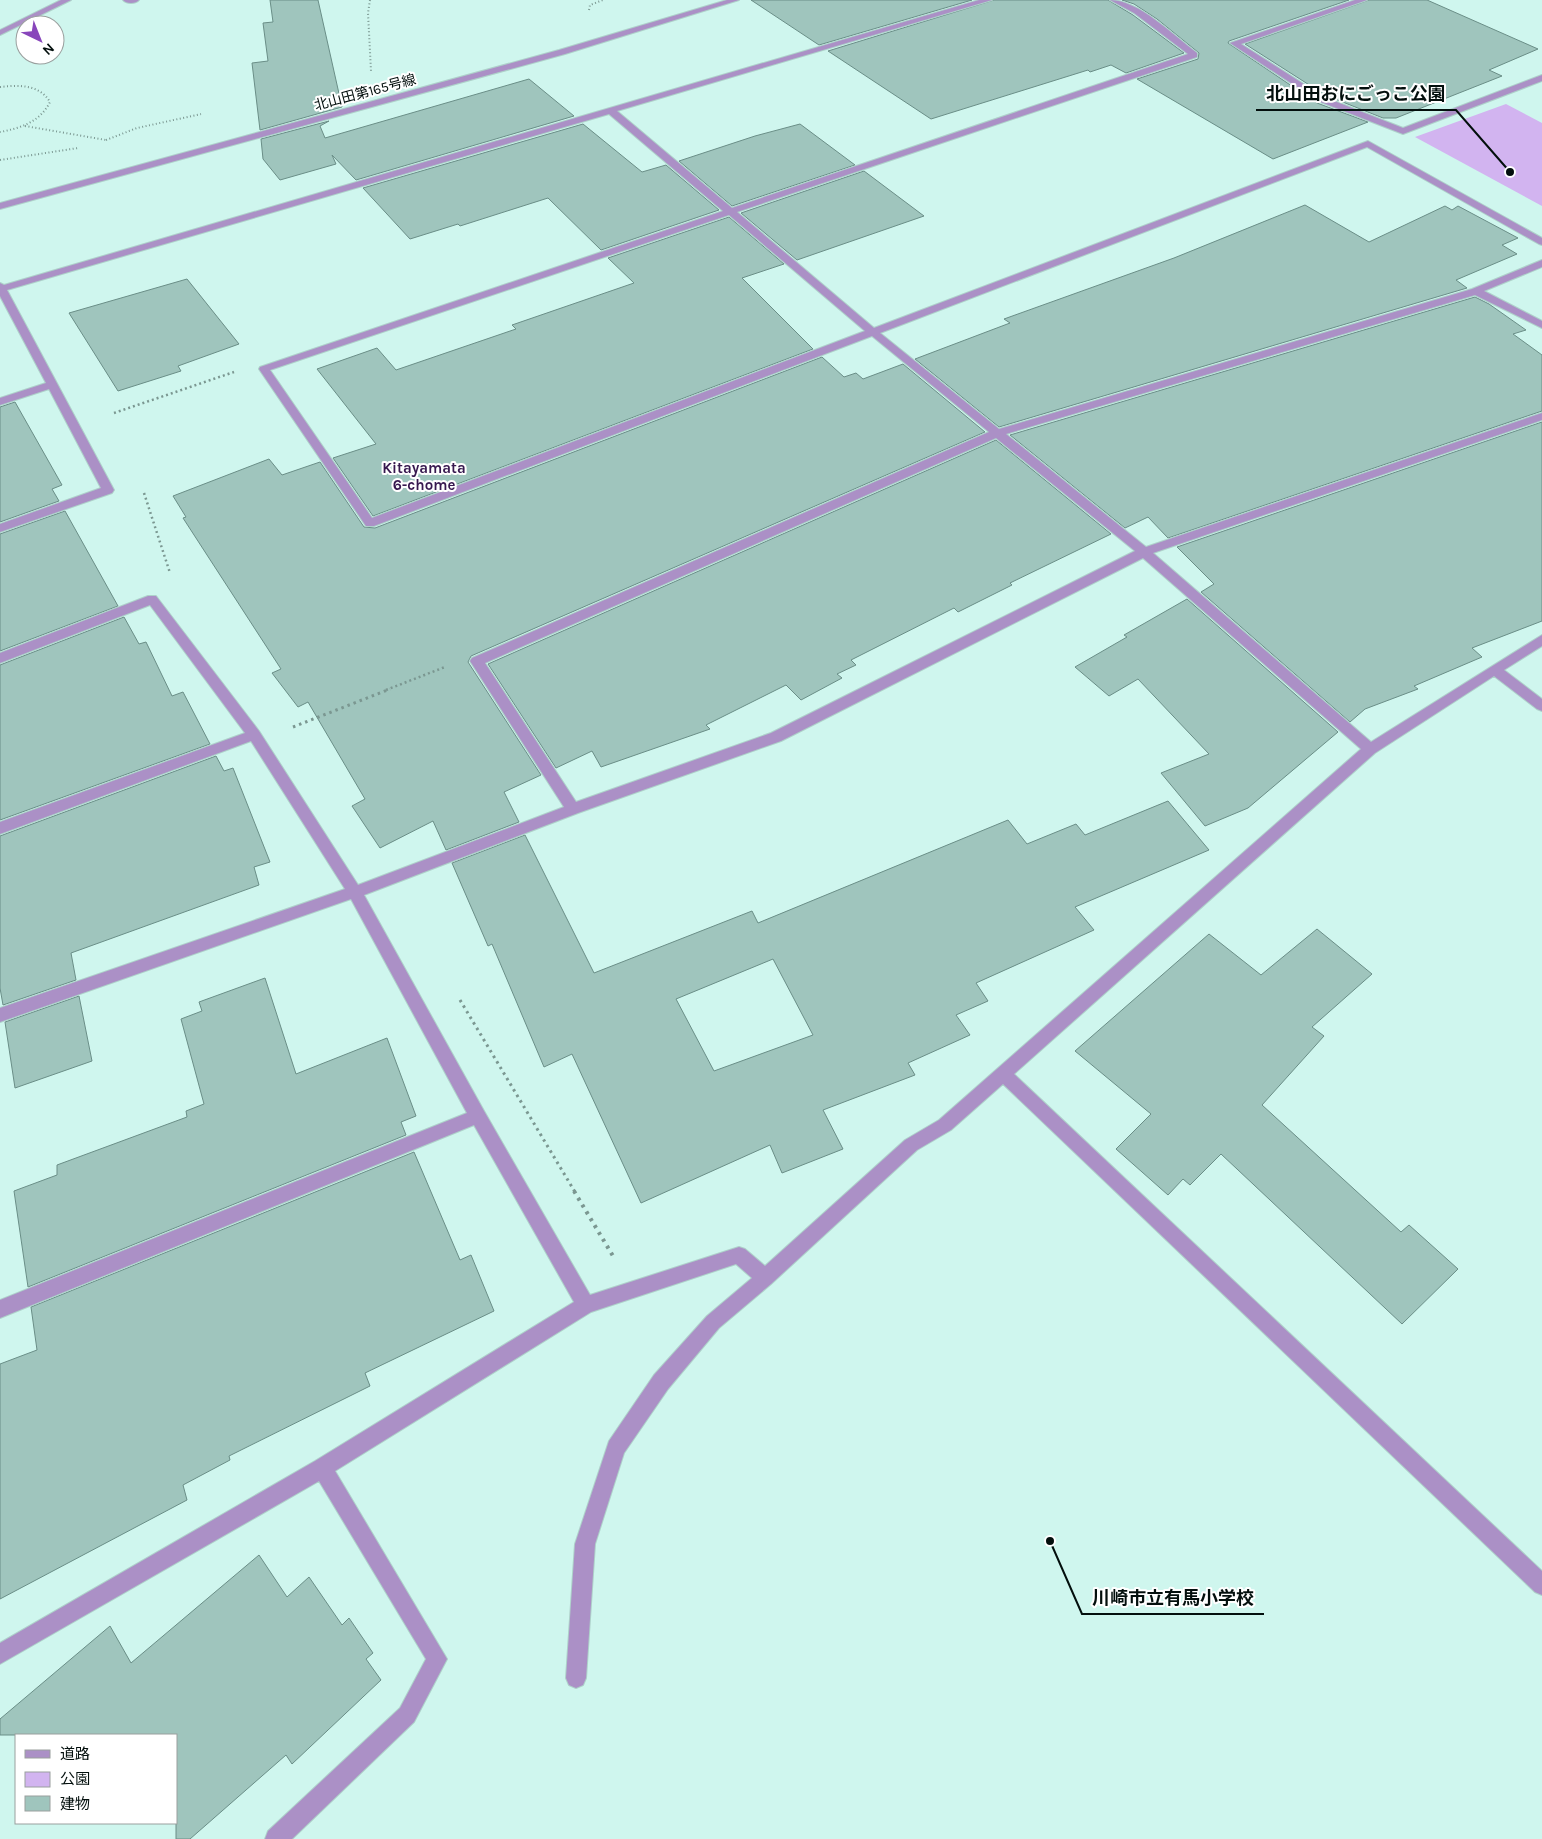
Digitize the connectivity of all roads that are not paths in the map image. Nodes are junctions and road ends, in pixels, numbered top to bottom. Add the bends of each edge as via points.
1 (67, 0) edge
2 (127, 0) edge
3 (135, 0) edge
4 (735, 0) edge
5 (988, 0) edge
6 (1114, 0) edge
7 (1363, 0) edge
8 (0, 33) edge
9 (1542, 78) edge
10 (611, 111) junction
11 (0, 206) edge
12 (728, 211) junction
13 (1542, 242) edge
14 (1542, 263) edge
15 (1, 288) edge
16 (1476, 291) junction
17 (1542, 325) edge
18 (874, 333) junction
19 (52, 385) junction
20 (0, 402) edge
21 (1542, 416) edge
22 (997, 433) junction
23 (0, 528) edge
24 (1144, 552) junction
25 (1542, 640) edge
26 (0, 658) edge
27 (1495, 670) junction
28 (1542, 706) edge
29 (254, 734) junction
30 (1370, 749) junction
31 (573, 809) junction
32 (0, 828) edge
33 (355, 892) junction
34 (0, 1015) edge
35 (1002, 1073) junction
36 (478, 1116) junction
37 (764, 1278) junction
38 (586, 1305) junction
39 (0, 1309) edge
40 (322, 1468) junction
41 (1542, 1585) edge
42 (0, 1654) edge
43 (576, 1678) dead end
44 (276, 1839) edge

1 - 8 street
2 - 3 street
4 - 11 street, 北山田第165号線 via 562,52
5 - 10 street
6 - 12 street via 1137,11 1194,55
7 - 9 street via 1234,43 1321,99 1402,132
10 - 12 street
10 - 15 street
12 - 18 street
12 - 18 street via 264,369 370,524
13 - 18 street via 1368,144
14 - 16 street
15 - 19 street
16 - 17 street
16 - 22 street
18 - 22 street
19 - 20 street
19 - 23 street via 108,490
21 - 24 street
22 - 24 street
22 - 31 street via 477,661
24 - 30 street
24 - 31 street via 776,737
25 - 27 street
26 - 29 street via 152,599
27 - 28 street
27 - 30 street
29 - 32 street
29 - 33 street
30 - 35 street
31 - 33 street
33 - 34 street
33 - 36 street
35 - 37 street via 945,1125 911,1145
35 - 41 street
36 - 38 street
36 - 39 street
37 - 38 street via 738,1255
37 - 43 street via 714,1322 662,1382 616,1448 585,1544
38 - 40 street
40 - 42 street
40 - 44 street via 437,1658 407,1715

